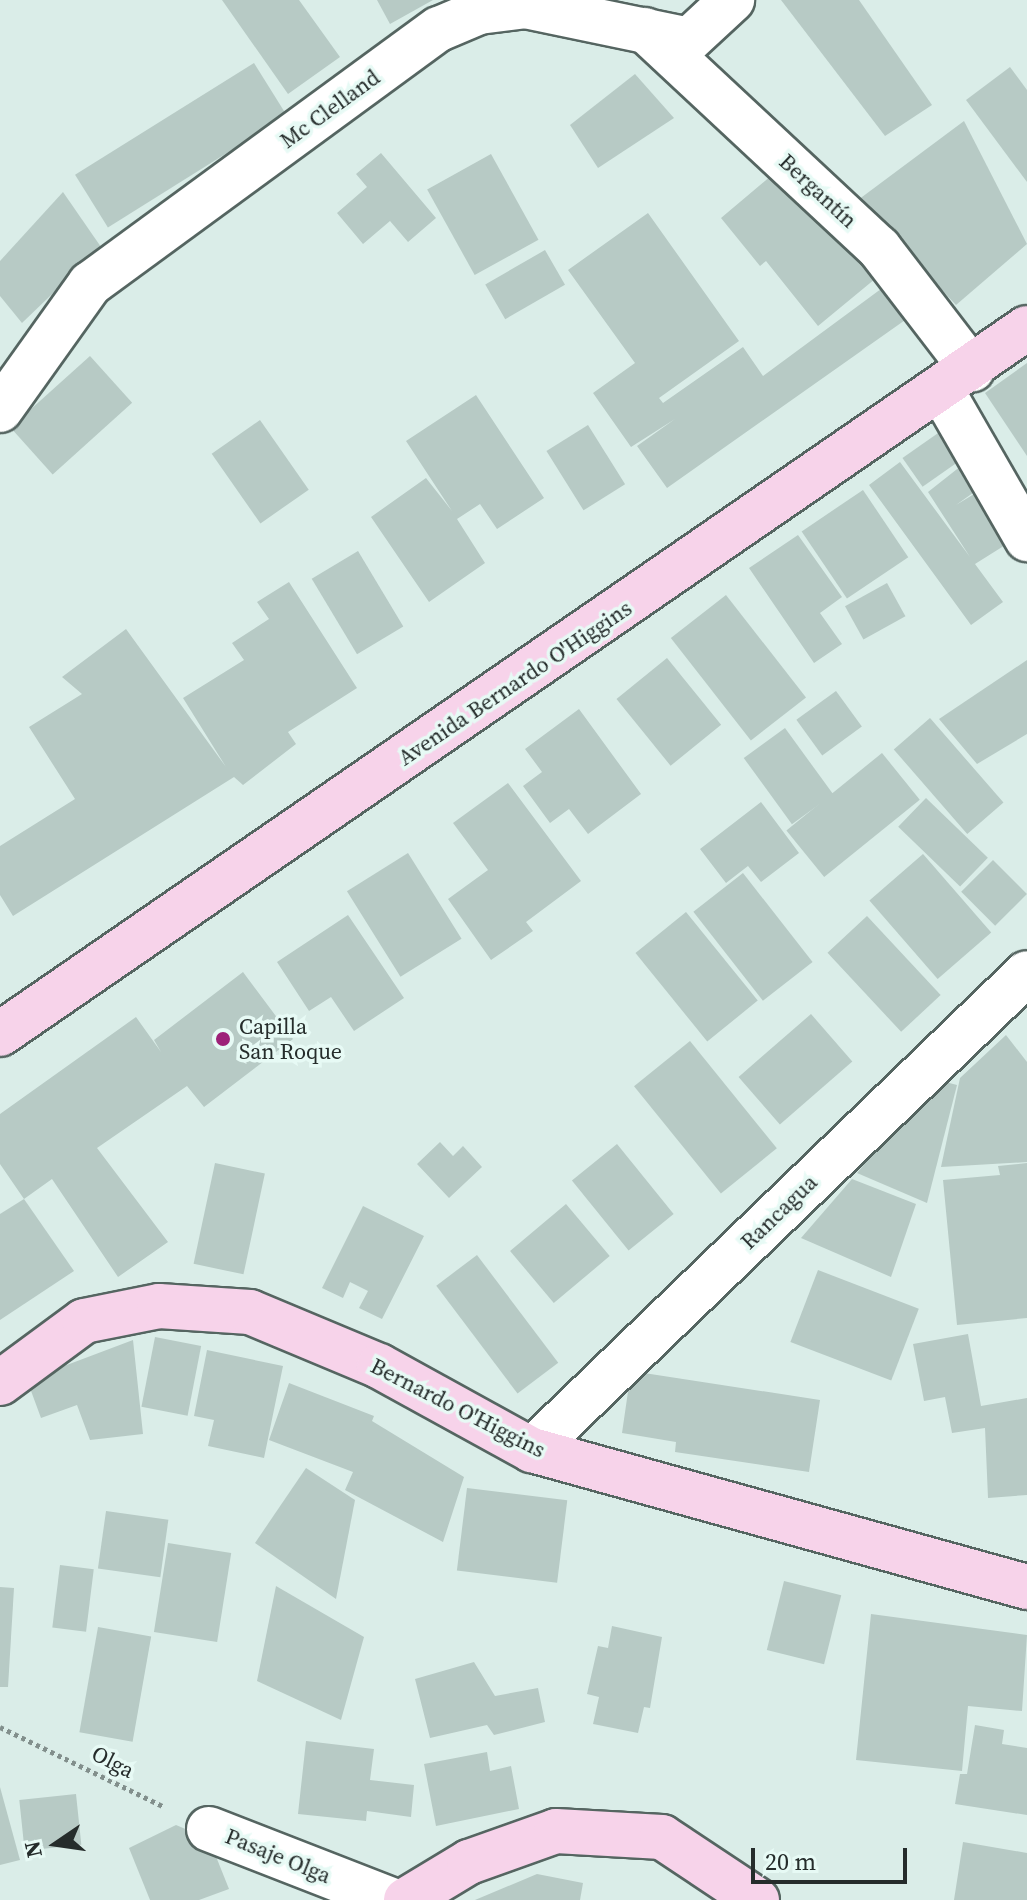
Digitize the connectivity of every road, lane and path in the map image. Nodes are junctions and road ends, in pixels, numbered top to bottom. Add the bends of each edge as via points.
1 (732, 0) edge
2 (645, 30) junction
3 (1027, 328) edge
4 (957, 380) junction
5 (0, 410) edge
6 (1027, 539) edge
7 (1027, 973) edge
8 (0, 1034) edge
9 (0, 1383) edge
10 (532, 1450) junction
11 (1027, 1587) edge
12 (0, 1727) edge
13 (209, 1829) joint
14 (391, 1900) edge
15 (406, 1900) edge
16 (757, 1900) edge

1 - 2 street, Mc Clelland via 689,40
2 - 4 street, Bergantín via 879,248
2 - 5 street, Mc Clelland via 525,6 479,12 439,29 90,284
3 - 4 main road, Avenida Bernardo O'Higgins
4 - 6 street, Bergantín
4 - 8 main road, Avenida Bernardo O'Higgins
7 - 10 street, Rancagua
9 - 10 main road, Bernardo O'Higgins via 84,1321 159,1306 250,1312 379,1366
10 - 11 main road, Bernardo O'Higgins
12 - 13 path, Olga
13 - 14 street, Pasaje Olga
15 - 16 main road via 469,1862 556,1831 662,1837

